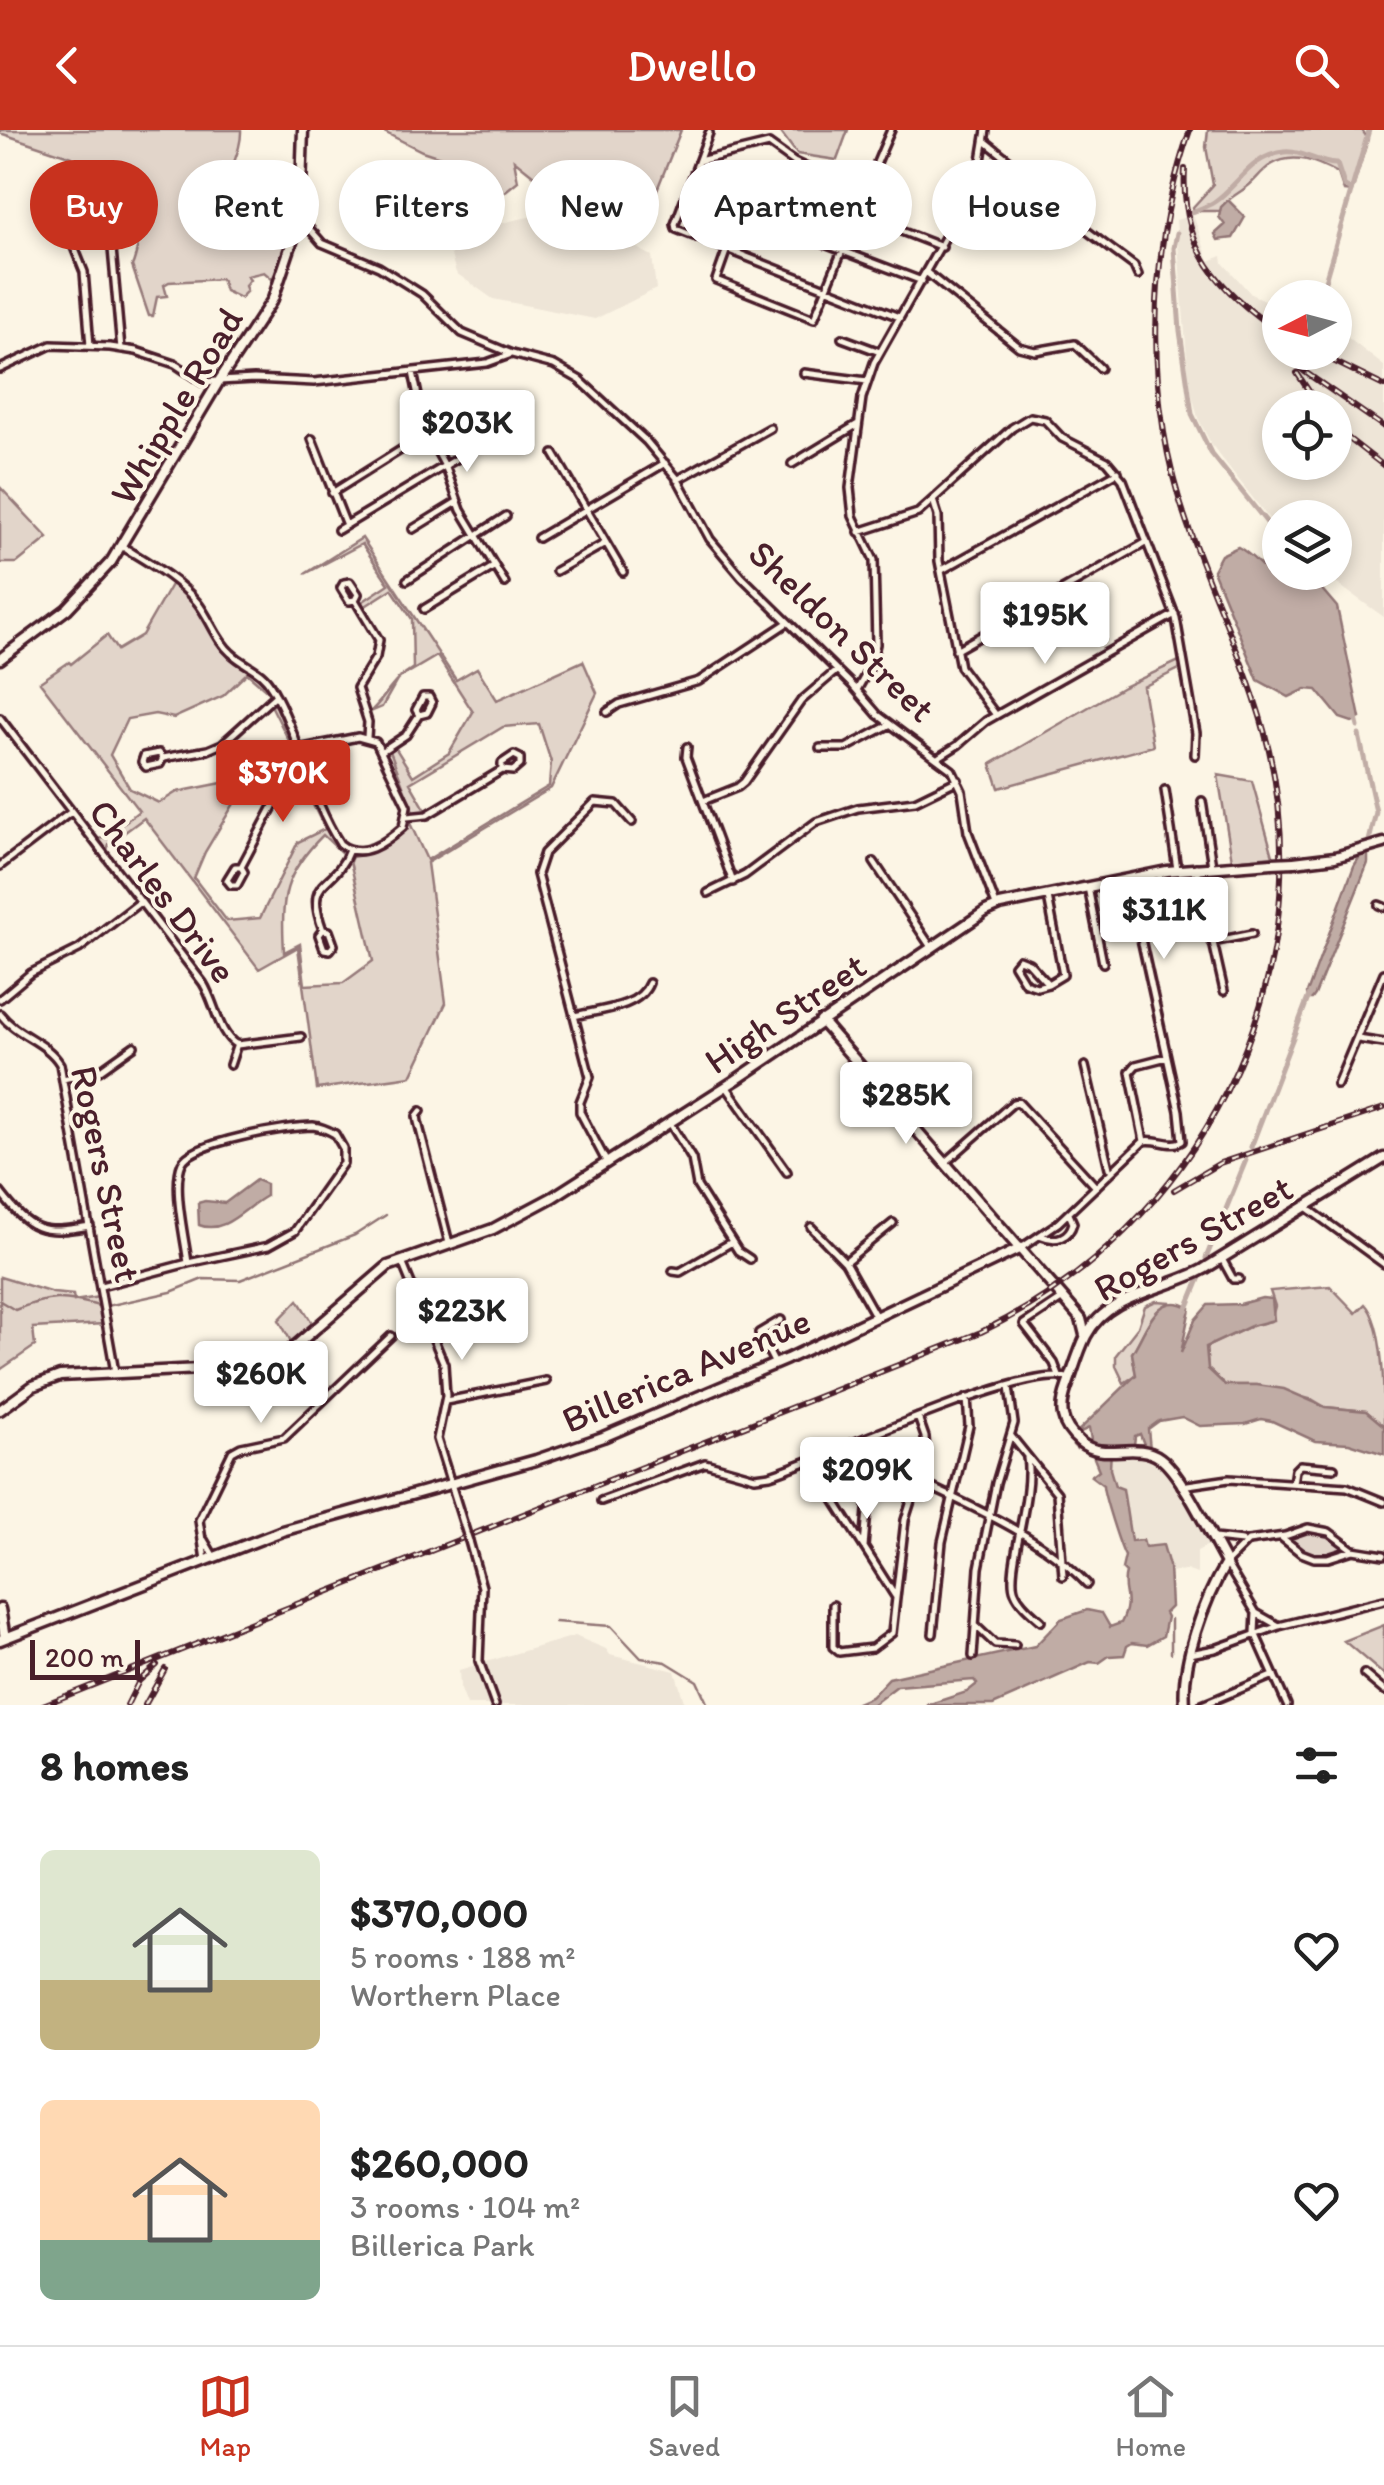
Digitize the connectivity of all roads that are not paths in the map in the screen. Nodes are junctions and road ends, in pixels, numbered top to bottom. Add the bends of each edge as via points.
1 (302, 130) edge
2 (890, 130) edge
3 (986, 130) edge
4 (709, 133) dead end
5 (985, 141) junction
6 (301, 160) edge
7 (698, 160) edge
8 (702, 160) edge
9 (791, 160) edge
10 (878, 160) edge
11 (981, 160) edge
12 (319, 240) edge
13 (75, 250) edge
14 (112, 250) edge
15 (289, 250) edge
16 (726, 250) edge
17 (729, 250) edge
18 (842, 250) joint
19 (941, 250) edge
20 (927, 273) junction
21 (1138, 275) dead end
22 (922, 281) junction
23 (826, 288) junction
24 (900, 318) junction
25 (842, 338) dead end
26 (90, 346) junction
27 (121, 348) junction
28 (880, 352) junction
29 (512, 354) junction
30 (1100, 368) dead end
31 (0, 369) edge
32 (413, 372) junction
33 (804, 373) dead end
34 (219, 381) junction
35 (867, 381) junction
36 (523, 419) dead end
37 (858, 424) junction
38 (770, 428) dead end
39 (427, 433) junction
40 (312, 439) dead end
41 (554, 454) dead end
42 (665, 463) junction
43 (792, 464) dead end
44 (445, 466) junction
45 (1118, 472) junction
46 (678, 480) junction
47 (332, 493) junction
48 (934, 500) junction
49 (457, 502) junction
50 (586, 510) junction
51 (506, 516) dead end
52 (346, 525) junction
53 (338, 530) dead end
54 (413, 530) dead end
55 (860, 532) junction
56 (476, 534) junction
57 (538, 538) dead end
58 (1147, 542) junction
59 (606, 544) junction
60 (122, 547) junction
61 (495, 566) junction
62 (556, 571) dead end
63 (941, 571) junction
64 (623, 572) dead end
65 (407, 580) dead end
66 (505, 584) dead end
67 (355, 600) dead end
68 (424, 610) dead end
69 (1175, 614) junction
70 (787, 623) junction
71 (956, 650) junction
72 (2, 654) edge
73 (836, 671) junction
74 (857, 690) junction
75 (276, 695) junction
76 (607, 712) dead end
77 (419, 715) dead end
78 (996, 715) junction
79 (0, 718) edge
80 (889, 725) junction
81 (367, 737) junction
82 (687, 747) dead end
83 (820, 748) dead end
84 (298, 749) junction
85 (382, 750) junction
86 (1196, 755) dead end
87 (162, 758) dead end
88 (938, 758) junction
89 (502, 770) dead end
90 (310, 780) junction
91 (958, 780) junction
92 (1165, 790) dead end
93 (703, 801) junction
94 (1202, 801) dead end
95 (71, 812) junction
96 (407, 817) junction
97 (632, 822) dead end
98 (1384, 843) edge
99 (349, 850) junction
100 (874, 862) dead end
101 (0, 866) edge
102 (241, 866) dead end
103 (1212, 866) junction
104 (1196, 867) junction
105 (1177, 869) junction
106 (1158, 872) junction
107 (1128, 878) junction
108 (733, 882) junction
109 (1088, 887) junction
110 (708, 894) dead end
111 (1048, 896) junction
112 (140, 902) junction
113 (996, 906) junction
114 (1173, 928) dead end
115 (323, 930) dead end
116 (1252, 934) dead end
117 (1212, 942) junction
118 (931, 947) junction
119 (1103, 962) dead end
120 (1384, 973) edge
121 (649, 983) dead end
122 (1048, 984) junction
123 (1224, 990) dead end
124 (0, 999) edge
125 (0, 1014) edge
126 (574, 1016) junction
127 (821, 1021) junction
128 (302, 1037) dead end
129 (1357, 1038) junction
130 (1384, 1043) edge
131 (237, 1044) junction
132 (134, 1046) dead end
133 (1167, 1057) junction
134 (230, 1065) dead end
135 (1085, 1066) dead end
136 (63, 1079) junction
137 (1337, 1085) dead end
138 (726, 1086) junction
139 (421, 1111) dead end
140 (670, 1123) junction
141 (1144, 1141) junction
142 (1384, 1158) edge
143 (945, 1162) junction
144 (607, 1163) junction
145 (787, 1172) dead end
146 (1109, 1172) junction
147 (1096, 1186) junction
148 (0, 1192) edge
149 (1306, 1207) junction
150 (1069, 1214) junction
151 (892, 1223) dead end
152 (90, 1226) junction
153 (811, 1227) dead end
154 (1042, 1236) junction
155 (732, 1242) junction
156 (449, 1243) junction
157 (1020, 1248) junction
158 (750, 1259) dead end
159 (1222, 1259) junction
160 (401, 1260) junction
161 (845, 1262) junction
162 (188, 1263) junction
163 (1384, 1264) edge
164 (673, 1271) dead end
165 (1239, 1279) dead end
166 (101, 1286) junction
167 (1063, 1298) junction
168 (876, 1317) junction
169 (1102, 1317) junction
170 (1080, 1319) junction
171 (782, 1320) dead end
172 (391, 1336) dead end
173 (1084, 1340) junction
174 (775, 1364) junction
175 (115, 1372) junction
176 (1059, 1376) junction
177 (1070, 1380) junction
178 (546, 1381) dead end
179 (1009, 1387) junction
180 (967, 1398) junction
181 (444, 1401) junction
182 (0, 1410) edge
183 (918, 1418) junction
184 (1011, 1436) junction
185 (866, 1438) junction
186 (1027, 1458) junction
187 (810, 1462) junction
188 (880, 1462) junction
189 (1334, 1468) dead end
190 (917, 1480) junction
191 (450, 1484) junction
192 (1294, 1484) junction
193 (1181, 1486) junction
194 (952, 1498) junction
195 (601, 1501) dead end
196 (1384, 1502) edge
197 (990, 1517) junction
198 (1021, 1535) junction
199 (1281, 1537) junction
200 (1212, 1538) junction
201 (1246, 1542) junction
202 (864, 1550) junction
203 (1353, 1550) junction
204 (1384, 1555) edge
205 (210, 1559) junction
206 (1062, 1560) junction
207 (1226, 1562) junction
208 (1063, 1576) dead end
209 (1087, 1584) dead end
210 (897, 1598) junction
211 (1384, 1600) edge
212 (832, 1605) dead end
213 (0, 1609) edge
214 (1256, 1613) junction
215 (1042, 1622) dead end
216 (976, 1625) junction
217 (1280, 1626) junction
218 (933, 1634) dead end
219 (1255, 1634) junction
220 (2, 1639) edge
221 (1016, 1645) dead end
222 (1190, 1654) junction
223 (973, 1656) dead end
224 (1274, 1674) junction
225 (1364, 1674) dead end
226 (1384, 1691) edge
227 (495, 1705) edge
228 (1186, 1705) edge
229 (1202, 1705) edge
230 (1287, 1705) edge

1 - 6 main road, Whipple Road
2 - 10 street
3 - 5 street
4 - 7 street
5 - 11 street
5 - 21 street
8 - 9 street via 762,144
12 - 29 street, Sheldon Street via 380,267 422,294 462,333
13 - 26 street via 84,272
14 - 27 street
15 - 34 main road, Whipple Road via 273,299
16 - 23 street via 716,280 814,319
17 - 23 street
18 - 22 street
18 - 23 street
19 - 20 street
20 - 22 street
20 - 30 street via 1018,347 1075,344
22 - 24 street
23 - 24 street
24 - 28 street
25 - 28 street
26 - 27 street
26 - 31 street via 51,345
27 - 34 street via 162,358 194,380
28 - 35 street
29 - 32 street
29 - 42 street, Sheldon Street via 580,380
32 - 34 street via 314,382
32 - 39 street
33 - 35 street
34 - 60 main road, Whipple Road
35 - 37 street
36 - 44 street
37 - 43 street
37 - 55 street via 850,488
38 - 46 street
39 - 44 street
39 - 47 street
40 - 47 street
41 - 50 street
42 - 46 street, Sheldon Street
42 - 50 street
44 - 49 street
44 - 52 street
45 - 48 street via 1030,417
45 - 58 street
45 - 63 street
46 - 70 street, Sheldon Street via 718,550
47 - 52 street
48 - 55 street via 910,518
48 - 63 street
49 - 54 street
49 - 56 street
50 - 57 street
50 - 59 street
51 - 56 street
52 - 53 street
55 - 74 street via 874,560 876,644
56 - 61 street
56 - 65 street
58 - 69 street
58 - 71 street
59 - 62 street
59 - 64 street
60 - 72 main road, Whipple Road via 67,609
60 - 75 street via 180,584 227,649 262,673
61 - 66 street
61 - 68 street
63 - 71 street
67 - 81 street via 379,640 357,688
69 - 78 street
69 - 86 street
70 - 73 street, Sheldon Street
70 - 76 street via 699,682
71 - 78 street via 964,676
73 - 74 street, Sheldon Street
73 - 93 street via 801,700 744,782
74 - 80 street, Sheldon Street
75 - 84 street
75 - 87 street via 222,744
77 - 85 street via 406,736
78 - 88 street
79 - 95 street, Charles Drive
80 - 83 street via 846,748
80 - 88 street, Sheldon Street
81 - 84 street
81 - 85 street
82 - 93 street
84 - 90 street
85 - 96 street
88 - 91 street, Sheldon Street
89 - 96 street via 424,817
90 - 99 street via 338,841
90 - 102 street via 278,799
91 - 108 street via 916,801 858,808 816,822
91 - 113 street via 968,832
92 - 105 street
93 - 108 street
94 - 103 street
95 - 101 street
95 - 112 street, Charles Drive
96 - 99 street via 398,832 370,849
97 - 126 street via 616,804 595,802 538,866
98 - 103 main road, High Street, bridge via 1335,857
99 - 115 street via 316,895
100 - 118 street
103 - 104 main road, High Street
104 - 105 main road, High Street
104 - 117 street
105 - 106 main road, High Street
106 - 107 main road, High Street
106 - 114 street
107 - 109 main road, High Street
107 - 133 street
108 - 110 street
109 - 111 main road, High Street
109 - 119 street
111 - 113 main road, High Street
111 - 122 street via 1064,970
112 - 124 street
112 - 131 street, Charles Drive via 203,983 221,1029
113 - 118 main road, High Street
116 - 117 street
117 - 123 street
118 - 127 main road, High Street
120 - 129 street
121 - 126 street via 633,1000
122 - 122 street via 1025,983 1014,963 1026,961
125 - 136 street, Rogers Street via 51,1052
126 - 144 street via 590,1076 580,1112
127 - 138 main road, High Street
127 - 143 main road
128 - 131 street
129 - 130 street
129 - 137 street
131 - 134 street
132 - 136 street via 94,1073
133 - 141 street via 1131,1070
133 - 141 street via 1181,1143
135 - 146 street
136 - 152 street, Rogers Street
138 - 140 main road, High Street
138 - 145 street
139 - 156 street via 418,1122
140 - 144 main road, High Street
140 - 155 street via 692,1159 697,1186
141 - 146 street, Billerica Avenue
142 - 149 main road, Rogers Street
143 - 147 street via 1020,1103
143 - 157 main road
144 - 156 main road, High Street via 511,1221
146 - 147 street, Billerica Avenue
147 - 150 street, Billerica Avenue
148 - 152 street via 36,1228
149 - 159 main road, Rogers Street
149 - 163 street
150 - 154 street, Billerica Avenue
150 - 154 street via 1073,1222 1065,1236
151 - 161 street
152 - 166 street, Rogers Street
153 - 161 street
154 - 157 street, Billerica Avenue
155 - 158 street
155 - 164 street
156 - 160 main road, High Street
157 - 167 main road
157 - 168 main road, Billerica Avenue
159 - 165 street
159 - 169 main road, Rogers Street
160 - 175 main road, High Street via 270,1365
160 - 181 street via 444,1364
161 - 168 street
162 - 162 street via 268,1246 296,1230 343,1163 335,1134 310,1126 262,1133 186,1157 178,1182
162 - 166 street
166 - 175 street, Rogers Street
167 - 170 main road
167 - 176 street via 1024,1324
168 - 174 main road, Billerica Avenue
169 - 170 main road
169 - 173 main road, Rogers Street
170 - 173 main road
171 - 174 street via 758,1333
172 - 205 street via 284,1438 234,1450 201,1516
173 - 177 main road
174 - 191 main road, Billerica Avenue via 566,1451
175 - 182 main road via 49,1378
176 - 177 street
176 - 179 street
177 - 193 main road via 1061,1412 1076,1438 1093,1450 1154,1455
178 - 181 street
179 - 180 street
179 - 184 street
180 - 183 street
180 - 194 street via 969,1426
181 - 191 street via 437,1439
183 - 185 street
183 - 190 street via 926,1445
184 - 186 street
184 - 197 street
185 - 187 street
185 - 188 street
186 - 198 street via 1030,1487
186 - 206 street via 1055,1488
187 - 195 street via 755,1477 705,1462
187 - 202 street
188 - 190 street
188 - 202 street via 868,1498
189 - 192 street via 1300,1465
190 - 194 street
190 - 210 street via 905,1520
191 - 205 main road, Billerica Avenue
191 - 227 street via 482,1587 480,1661
192 - 193 street via 1223,1479
192 - 196 street via 1347,1487
193 - 200 main road
194 - 197 street
194 - 218 street
197 - 198 street
197 - 216 street
198 - 206 street
198 - 215 street via 1013,1588
199 - 201 street
199 - 203 street via 1309,1557
199 - 203 street via 1320,1528
200 - 201 street
200 - 207 main road
201 - 207 street
202 - 210 street
203 - 204 street
205 - 220 main road, Billerica Avenue
206 - 208 street
206 - 209 street
207 - 214 street
207 - 222 main road
210 - 212 street via 888,1639 862,1651 834,1649
211 - 217 street
213 - 220 main road
214 - 217 street
214 - 219 street
216 - 221 street via 995,1644
216 - 223 street
217 - 219 street
219 - 222 street
219 - 224 street
222 - 228 main road
224 - 229 street
224 - 230 street
225 - 226 street

